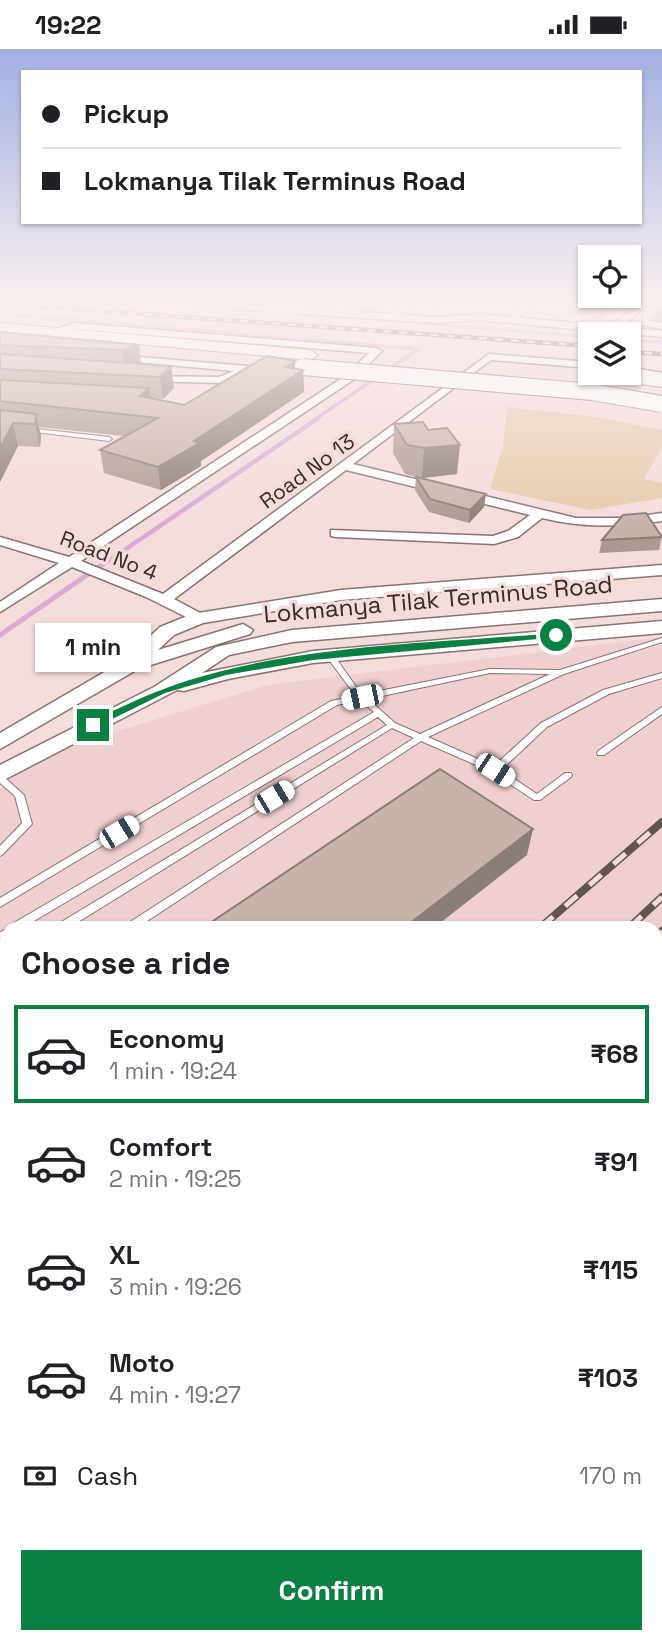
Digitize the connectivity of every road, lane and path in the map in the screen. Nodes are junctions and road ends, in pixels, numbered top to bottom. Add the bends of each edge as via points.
1 (174, 378) edge
2 (224, 378) edge
3 (349, 378) edge
4 (464, 378) edge
5 (478, 378) edge
6 (523, 378) edge
7 (567, 378) edge
8 (641, 379) edge
9 (662, 382) edge
10 (454, 386) junction
11 (662, 390) edge
12 (662, 396) edge
13 (662, 404) edge
14 (662, 410) edge
15 (15, 429) edge
16 (109, 439) dead end
17 (346, 466) junction
18 (539, 514) junction
19 (662, 517) edge
20 (336, 533) dead end
21 (0, 541) edge
22 (75, 561) junction
23 (662, 571) edge
24 (662, 598) edge
25 (165, 599) junction
26 (662, 605) edge
27 (0, 608) edge
28 (199, 618) junction
29 (662, 627) edge
30 (662, 640) edge
31 (330, 656) junction
32 (131, 665) junction
33 (561, 672) junction
34 (662, 675) edge
35 (162, 691) junction
36 (362, 697) junction
37 (662, 710) edge
38 (377, 714) junction
39 (392, 725) junction
40 (421, 737) junction
41 (6, 739) edge
42 (601, 753) dead end
43 (495, 770) junction
44 (568, 775) dead end
45 (0, 776) edge
46 (0, 852) edge
47 (0, 903) edge
48 (26, 921) edge
49 (72, 921) edge
50 (140, 921) edge

1 - 2 street
3 - 22 street
4 - 10 street, Road No 13
5 - 13 highway, bridge
6 - 12 highway, bridge
7 - 11 highway
8 - 9 highway
10 - 14 street
10 - 17 street, Road No 13
15 - 16 lane
17 - 18 street
17 - 25 street, Road No 13
18 - 19 street via 576,522
18 - 20 street via 513,534 494,540
21 - 22 street, Road No 4
22 - 25 street, Road No 4
22 - 27 street
23 - 28 street via 341,595
24 - 32 street, Lokmanya Tilak Terminus Road via 287,622 222,635
25 - 28 street, Road No 4
26 - 35 street, Lokmanya Tilak Terminus Road via 292,636 223,651
28 - 32 street via 167,631
29 - 31 street
30 - 33 lane
31 - 35 street via 225,673
31 - 36 lane
32 - 41 street, Lokmanya Tilak Terminus Road
33 - 36 lane via 490,671
33 - 40 lane
34 - 43 lane via 607,692 544,725
35 - 45 street, Lokmanya Tilak Terminus Road
36 - 38 lane
36 - 47 lane via 334,703
37 - 42 lane
38 - 39 lane
38 - 48 lane
39 - 40 lane
39 - 49 lane
40 - 43 lane
40 - 50 lane
43 - 44 lane via 537,798
45 - 46 lane via 19,795 27,824

